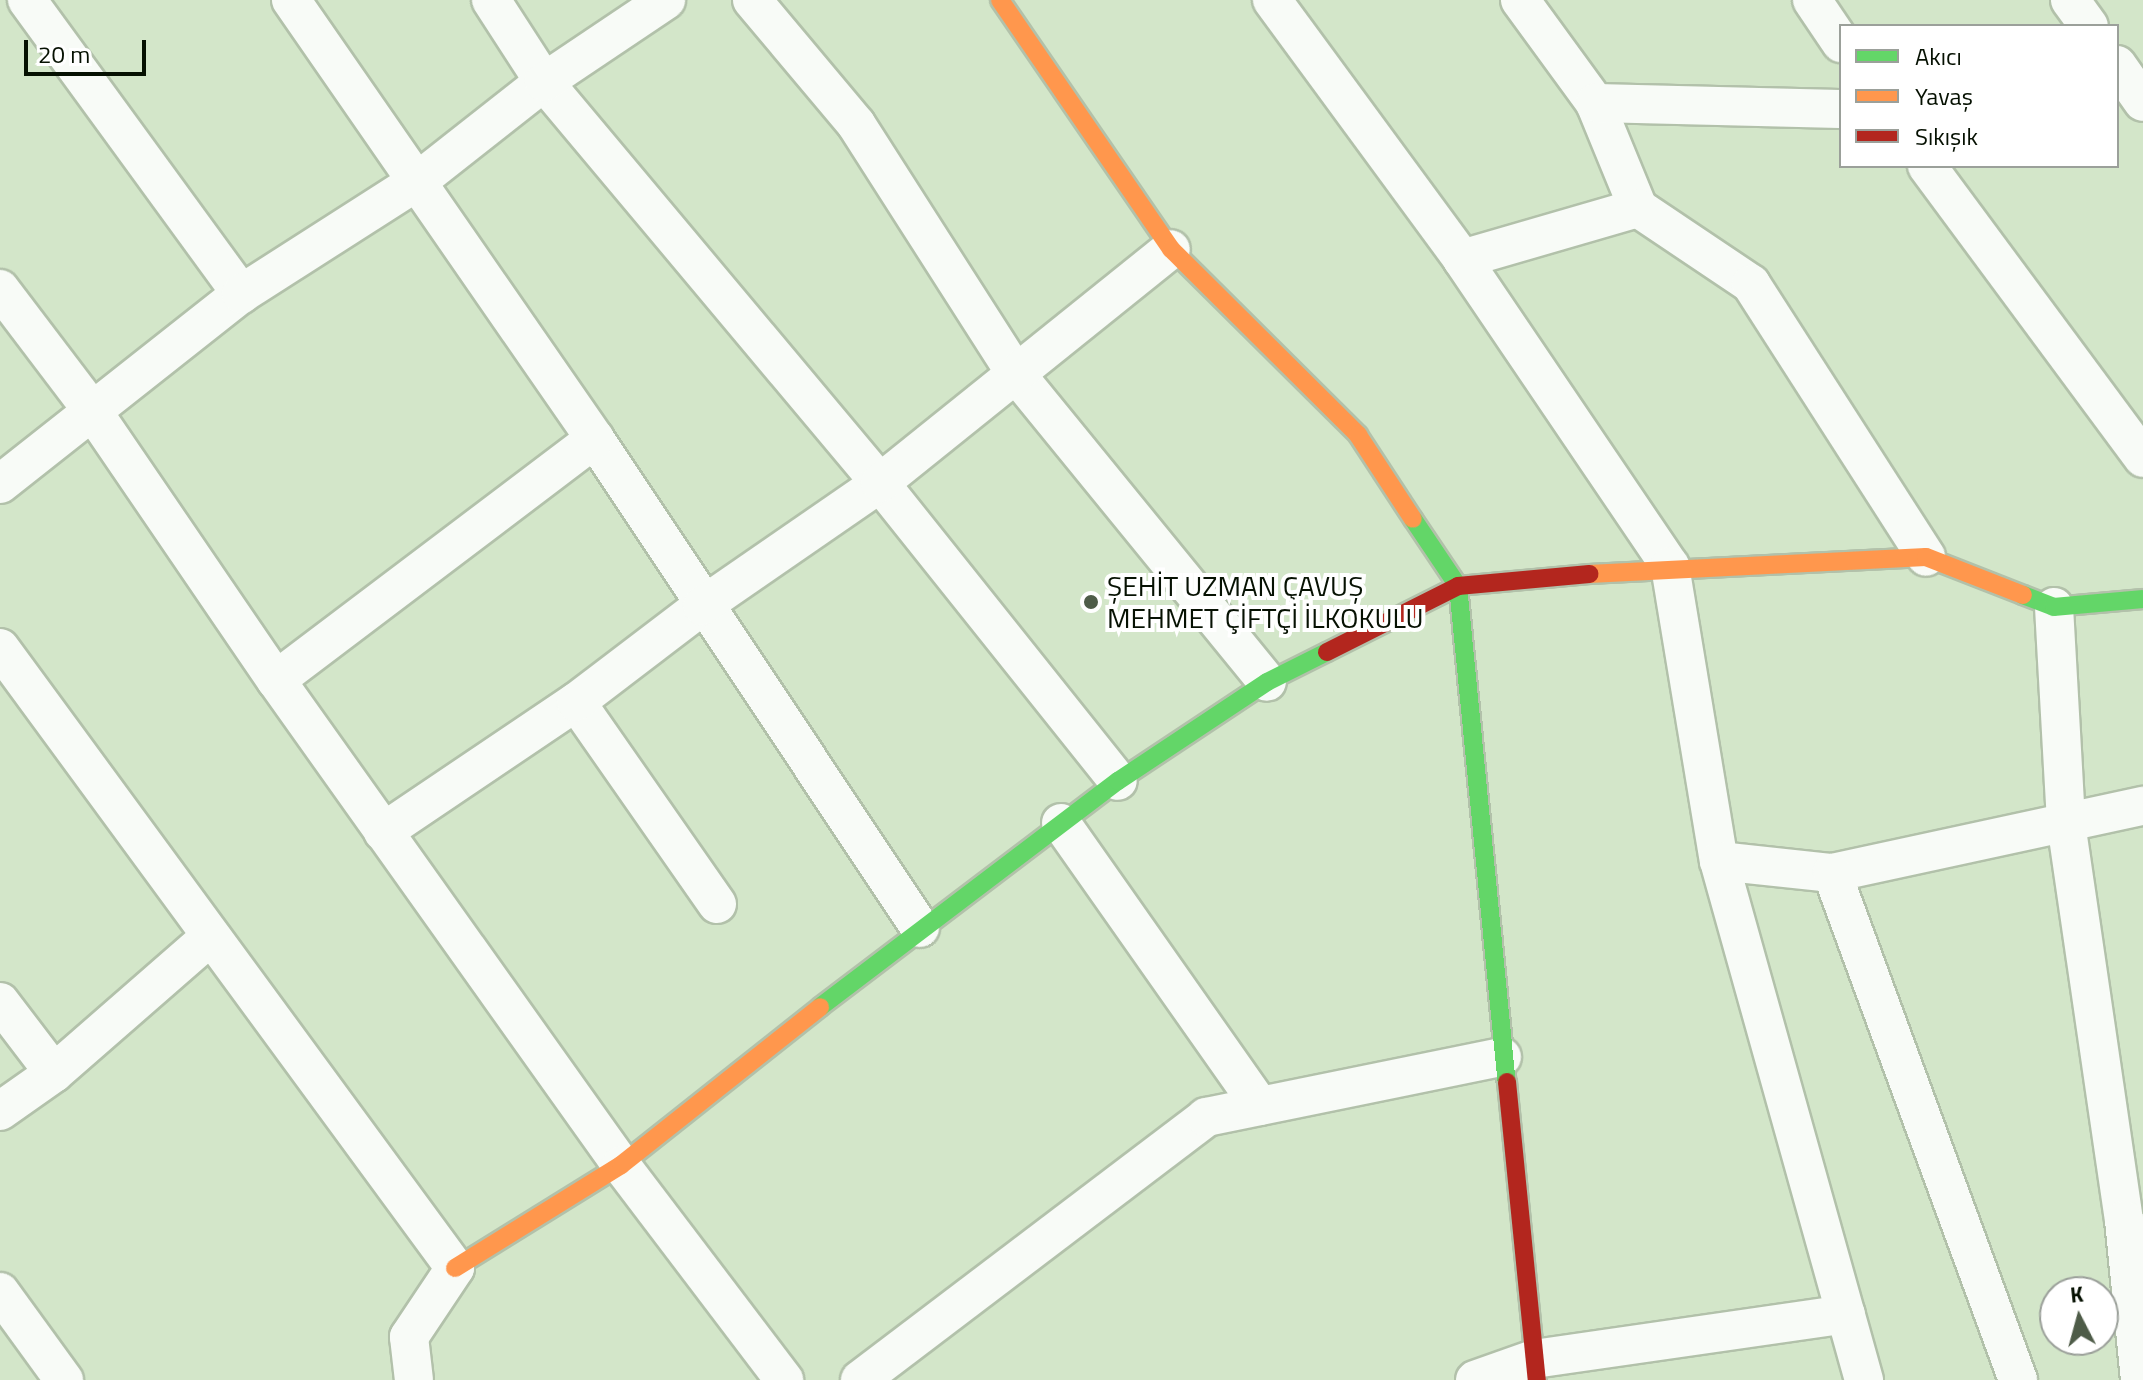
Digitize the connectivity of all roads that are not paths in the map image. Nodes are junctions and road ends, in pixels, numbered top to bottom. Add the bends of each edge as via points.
1 (27, 0) edge
2 (291, 0) edge
3 (491, 0) edge
4 (666, 0) edge
5 (752, 0) edge
6 (1000, 0) edge
7 (1272, 0) edge
8 (1520, 0) edge
9 (1812, 0) edge
10 (2070, 0) edge
11 (2088, 24) edge
12 (1839, 40) edge
13 (2119, 68) edge
14 (544, 82) junction
15 (2143, 102) edge
16 (1595, 103) junction
17 (1839, 109) edge
18 (1928, 168) edge
19 (418, 181) junction
20 (1638, 208) junction
21 (1171, 249) junction
22 (1462, 259) junction
23 (0, 289) edge
24 (241, 294) junction
25 (1016, 374) junction
26 (91, 409) junction
27 (595, 439) junction
28 (2143, 458) edge
29 (880, 483) junction
30 (0, 484) edge
31 (1926, 557) junction
32 (1670, 566) junction
33 (1458, 586) junction
34 (2143, 599) edge
35 (702, 606) junction
36 (2054, 607) junction
37 (0, 648) edge
38 (276, 680) junction
39 (1267, 682) junction
40 (576, 702) junction
41 (1118, 781) junction
42 (2143, 806) edge
43 (1061, 823) junction
44 (2066, 823) junction
45 (383, 832) junction
46 (1719, 861) junction
47 (1832, 873) junction
48 (717, 904) dead end
49 (920, 928) junction
50 (211, 936) junction
51 (0, 1002) edge
52 (1502, 1057) junction
53 (54, 1073) junction
54 (1260, 1106) junction
55 (0, 1111) edge
56 (621, 1165) junction
57 (2134, 1218) edge
58 (455, 1268) junction
59 (0, 1292) edge
60 (1846, 1314) junction
61 (1536, 1370) edge
62 (64, 1380) edge
63 (414, 1380) edge
64 (784, 1380) edge
65 (860, 1380) edge
66 (1475, 1380) edge
67 (1864, 1380) edge
68 (2018, 1380) edge
69 (2140, 1380) edge

1 - 24 street
2 - 19 street
3 - 14 street
4 - 14 street
5 - 25 street via 856,124
6 - 21 street
7 - 22 street
8 - 16 street
9 - 12 street
10 - 11 street
13 - 15 street
14 - 19 street
14 - 29 street
16 - 17 street
16 - 20 street
18 - 28 street
19 - 24 street
19 - 27 street
20 - 22 street
20 - 31 street via 1751,284
21 - 25 street
21 - 33 street via 1358,435
22 - 32 street
23 - 26 street
24 - 26 street
25 - 29 street
25 - 39 street
26 - 30 street
26 - 38 street
27 - 35 street
27 - 38 street
29 - 35 street
29 - 41 street
31 - 32 street
31 - 36 street
32 - 33 street
32 - 46 street
33 - 39 street
33 - 52 street
34 - 36 street
35 - 40 street
35 - 49 street
36 - 44 street
37 - 50 street
38 - 45 street
39 - 41 street
40 - 45 street
40 - 48 street
41 - 43 street
42 - 44 street
43 - 49 street
43 - 54 street
44 - 47 street
44 - 57 street
45 - 56 street
46 - 47 street
46 - 60 street
47 - 68 street
49 - 56 street
50 - 53 street
50 - 58 street
51 - 53 street
52 - 54 street
52 - 61 street
53 - 55 street
54 - 65 street via 1206,1117
56 - 58 street
56 - 64 street
57 - 69 street
58 - 63 street via 409,1337
59 - 62 street
60 - 61 street
60 - 67 street
61 - 66 street

